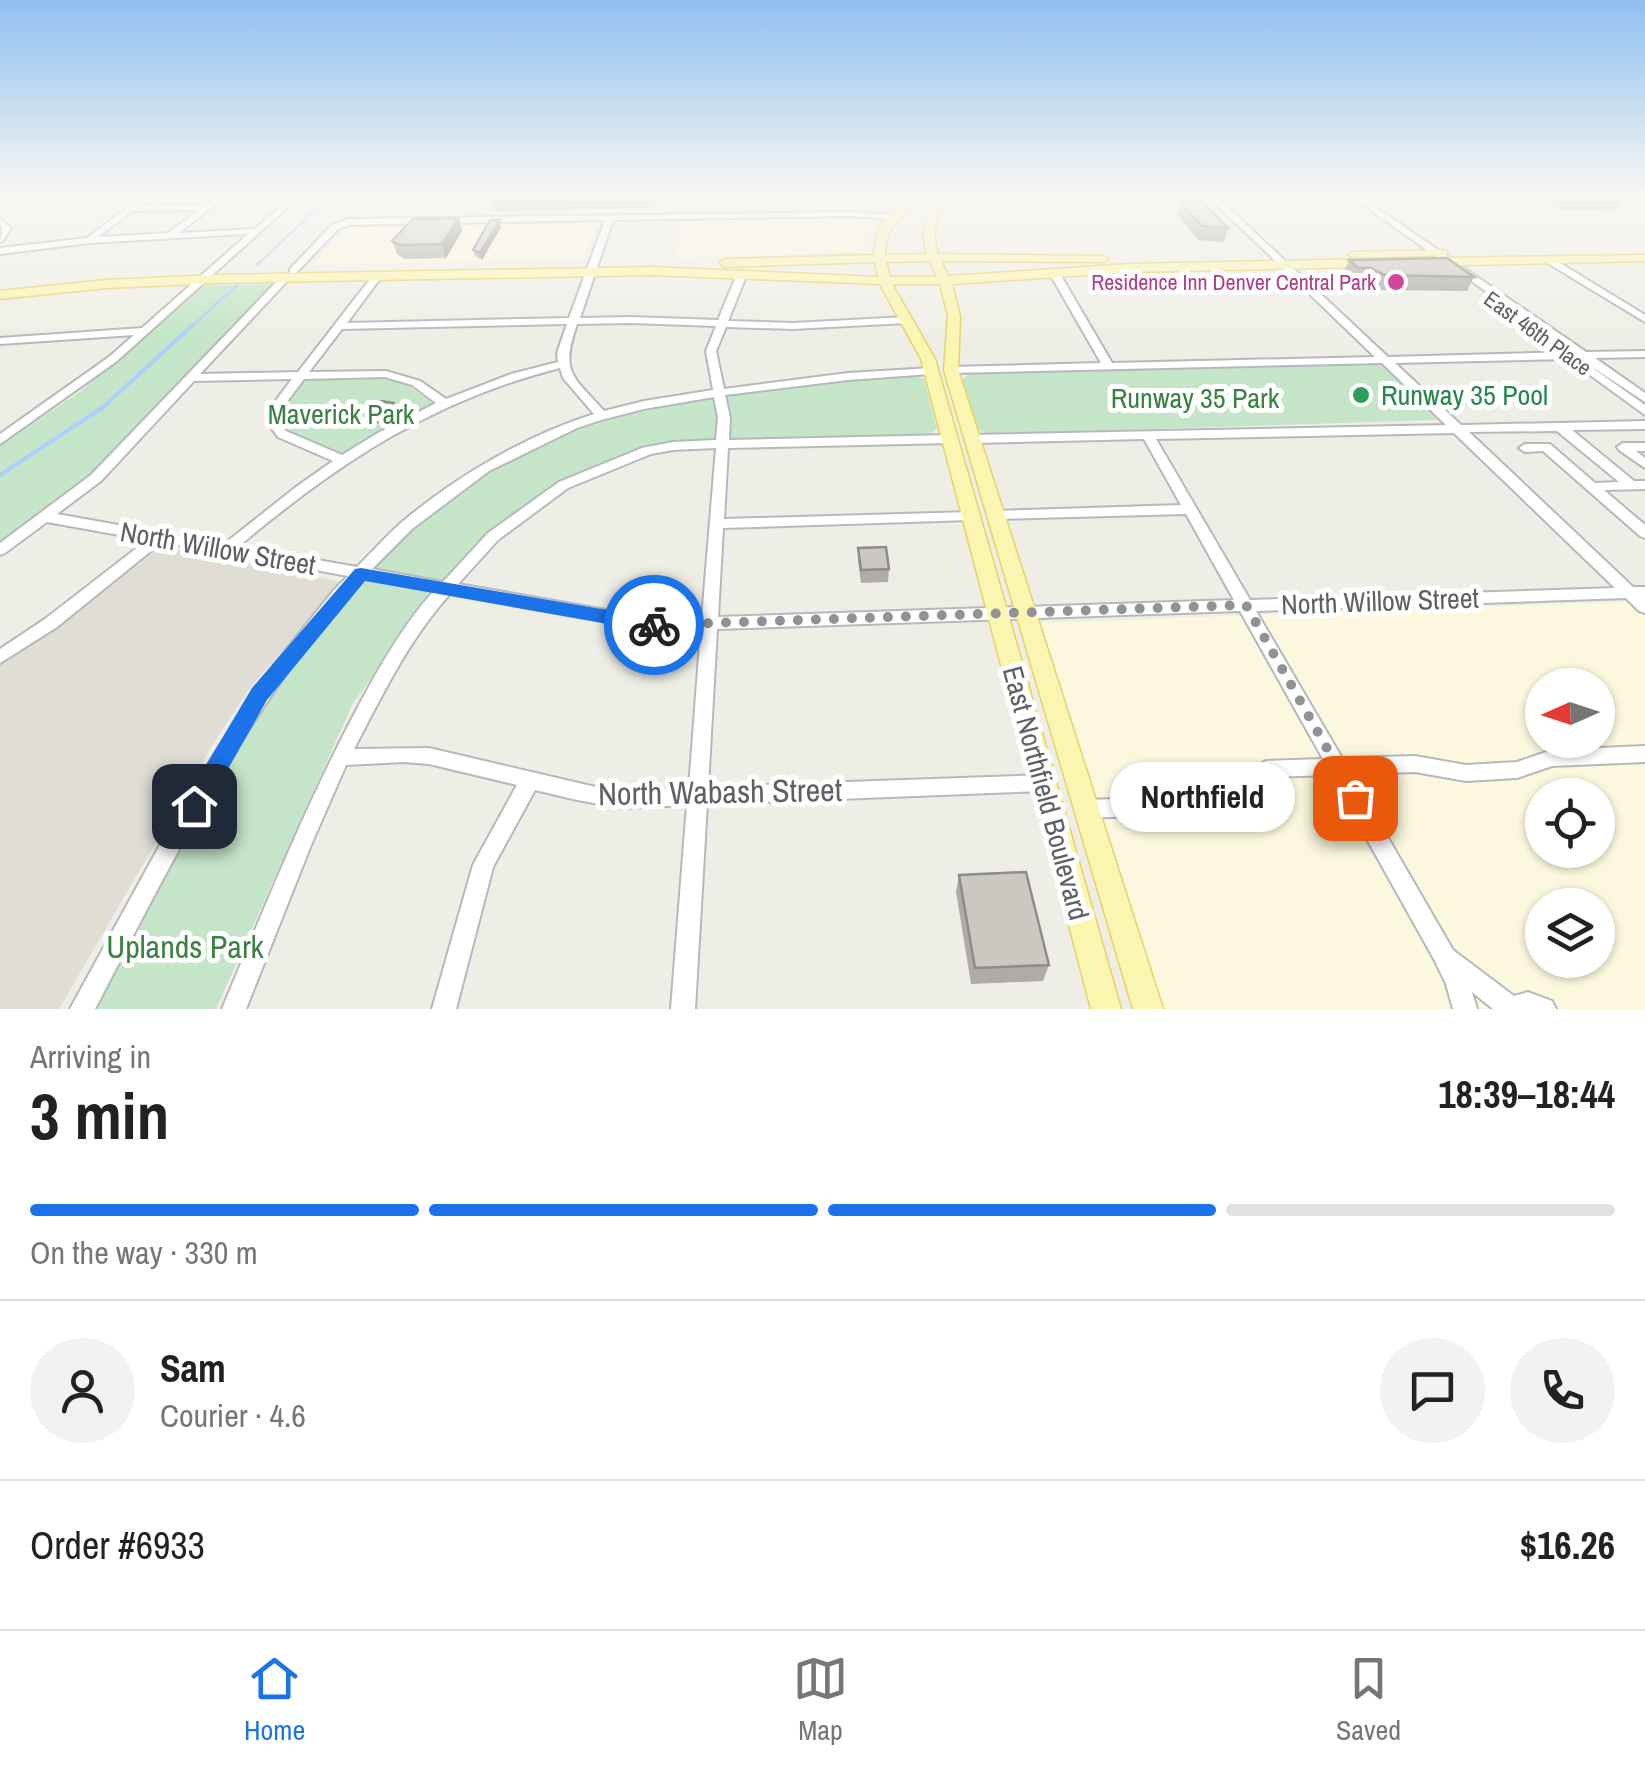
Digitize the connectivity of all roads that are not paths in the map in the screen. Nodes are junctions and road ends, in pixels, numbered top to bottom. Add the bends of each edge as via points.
1 (56, 244) edge
2 (242, 244) edge
3 (321, 244) edge
4 (600, 244) edge
5 (881, 244) edge
6 (932, 244) edge
7 (1262, 244) edge
8 (1421, 244) edge
9 (1645, 249) edge
10 (0, 251) edge
11 (1549, 255) junction
12 (935, 257) junction
13 (882, 258) junction
14 (1645, 258) edge
15 (1442, 259) junction
16 (1279, 261) junction
17 (591, 268) junction
18 (290, 274) junction
19 (742, 274) junction
20 (1056, 274) junction
21 (206, 276) junction
22 (377, 276) junction
23 (943, 280) junction
24 (887, 281) junction
25 (0, 292) edge
26 (1645, 319) edge
27 (906, 320) junction
28 (572, 321) junction
29 (722, 324) junction
30 (338, 326) junction
31 (144, 332) junction
32 (0, 341) edge
33 (1645, 354) edge
34 (1569, 356) junction
35 (1585, 356) junction
36 (1385, 360) junction
37 (562, 364) junction
38 (1109, 367) junction
39 (951, 370) junction
40 (932, 371) junction
41 (300, 376) junction
42 (190, 378) junction
43 (719, 392) junction
44 (1645, 398) edge
45 (446, 404) junction
46 (1645, 411) edge
47 (601, 416) junction
48 (0, 424) edge
49 (1645, 425) edge
50 (22, 426) junction
51 (1454, 426) junction
52 (1558, 426) junction
53 (1148, 435) junction
54 (972, 439) junction
55 (0, 440) edge
56 (950, 440) junction
57 (722, 445) junction
58 (1645, 446) edge
59 (1525, 448) dead end
60 (342, 460) junction
61 (1645, 464) edge
62 (1638, 485) edge
63 (1592, 486) junction
64 (1191, 510) junction
65 (996, 515) junction
66 (970, 516) junction
67 (46, 517) junction
68 (717, 524) junction
69 (1645, 532) edge
70 (158, 538) junction
71 (0, 550) edge
72 (226, 550) junction
73 (361, 574) junction
74 (447, 589) junction
75 (1637, 592) edge
76 (1246, 605) junction
77 (1645, 608) edge
78 (1026, 613) junction
79 (997, 614) junction
80 (710, 623) junction
81 (0, 657) edge
82 (1645, 754) edge
83 (341, 757) junction
84 (1338, 766) junction
85 (530, 780) junction
86 (1044, 783) junction
87 (698, 797) junction
88 (1086, 809) junction
89 (1442, 953) junction
90 (82, 1009) edge
91 (234, 1009) edge
92 (444, 1009) edge
93 (683, 1009) edge
94 (1106, 1009) edge
95 (1148, 1009) edge
96 (1464, 1009) edge
97 (1510, 1009) edge
98 (1544, 1009) edge

1 - 10 street
2 - 21 street
3 - 18 street
4 - 17 street
5 - 13 main road, East Northfield Boulevard
6 - 12 main road, East Northfield Boulevard
7 - 16 street
8 - 15 street, East 46th Place
9 - 11 main road
11 - 14 main road
11 - 15 main road
11 - 15 main road
11 - 26 street
12 - 13 main road
12 - 16 main road
12 - 23 main road, East Northfield Boulevard
13 - 17 main road
13 - 24 main road, East Northfield Boulevard
15 - 16 main road
15 - 34 street, East 46th Place
15 - 35 street, East 46th Place
16 - 20 main road
16 - 36 street
17 - 18 main road
17 - 19 main road
17 - 22 main road
17 - 28 street
18 - 21 main road
18 - 22 main road
18 - 42 street
19 - 24 main road
19 - 29 street
20 - 23 main road
20 - 38 street
21 - 25 main road
21 - 31 street
22 - 30 street
23 - 24 main road
23 - 39 main road, East Northfield Boulevard via 954,316
24 - 27 main road, East Northfield Boulevard
27 - 29 street
27 - 40 main road, East Northfield Boulevard
28 - 29 street
28 - 30 street
28 - 37 street
29 - 43 street via 710,356
30 - 41 street
31 - 32 street
31 - 50 street
33 - 35 street
34 - 35 street
34 - 36 street
34 - 46 street, East 46th Place
35 - 44 street, East 46th Place
36 - 38 street
36 - 51 street
37 - 45 street via 511,376
37 - 47 street
38 - 39 street
39 - 54 main road, East Northfield Boulevard
40 - 43 street
40 - 56 main road, East Northfield Boulevard
41 - 42 street
41 - 45 street via 403,378
41 - 60 street via 277,404 276,426 296,442
42 - 67 street via 96,478
43 - 47 street
43 - 57 street
45 - 60 street
47 - 73 street via 504,458 435,502
48 - 50 street
49 - 52 street
50 - 55 street
51 - 52 street
51 - 53 street
51 - 75 street
52 - 62 street
53 - 54 street
53 - 64 street
54 - 65 main road, East Northfield Boulevard
56 - 57 street
56 - 66 main road, East Northfield Boulevard
57 - 68 street
57 - 74 street via 649,450 571,482 500,530
58 - 61 street via 1623,447
59 - 63 street via 1546,447
60 - 72 street
62 - 63 street
63 - 69 street
64 - 65 street
64 - 76 street
65 - 78 main road, East Northfield Boulevard
66 - 68 street
66 - 79 main road, East Northfield Boulevard
67 - 70 street, North Willow Street
67 - 71 street
68 - 80 street
70 - 72 street, North Willow Street
70 - 81 street
72 - 73 street, North Willow Street
73 - 74 street, North Willow Street
73 - 90 street via 260,694
74 - 80 street, North Willow Street via 634,623
74 - 83 street via 384,672
75 - 76 street, North Willow Street
75 - 77 street
76 - 78 street, North Willow Street
76 - 84 street
78 - 79 street, North Willow Street
78 - 88 main road, East Northfield Boulevard
79 - 80 street, North Willow Street
79 - 86 main road, East Northfield Boulevard
80 - 87 street
82 - 84 street via 1552,758 1517,770 1466,773 1415,764
83 - 85 street, North Wabash Street via 430,756
83 - 91 street
84 - 88 street via 1266,769 1208,804
84 - 89 street
85 - 87 street, North Wabash Street via 610,798
85 - 92 street via 483,866
86 - 87 street, North Wabash Street
86 - 94 main road, East Northfield Boulevard
87 - 93 street
88 - 95 main road, East Northfield Boulevard
89 - 96 street
89 - 97 street
97 - 98 street

